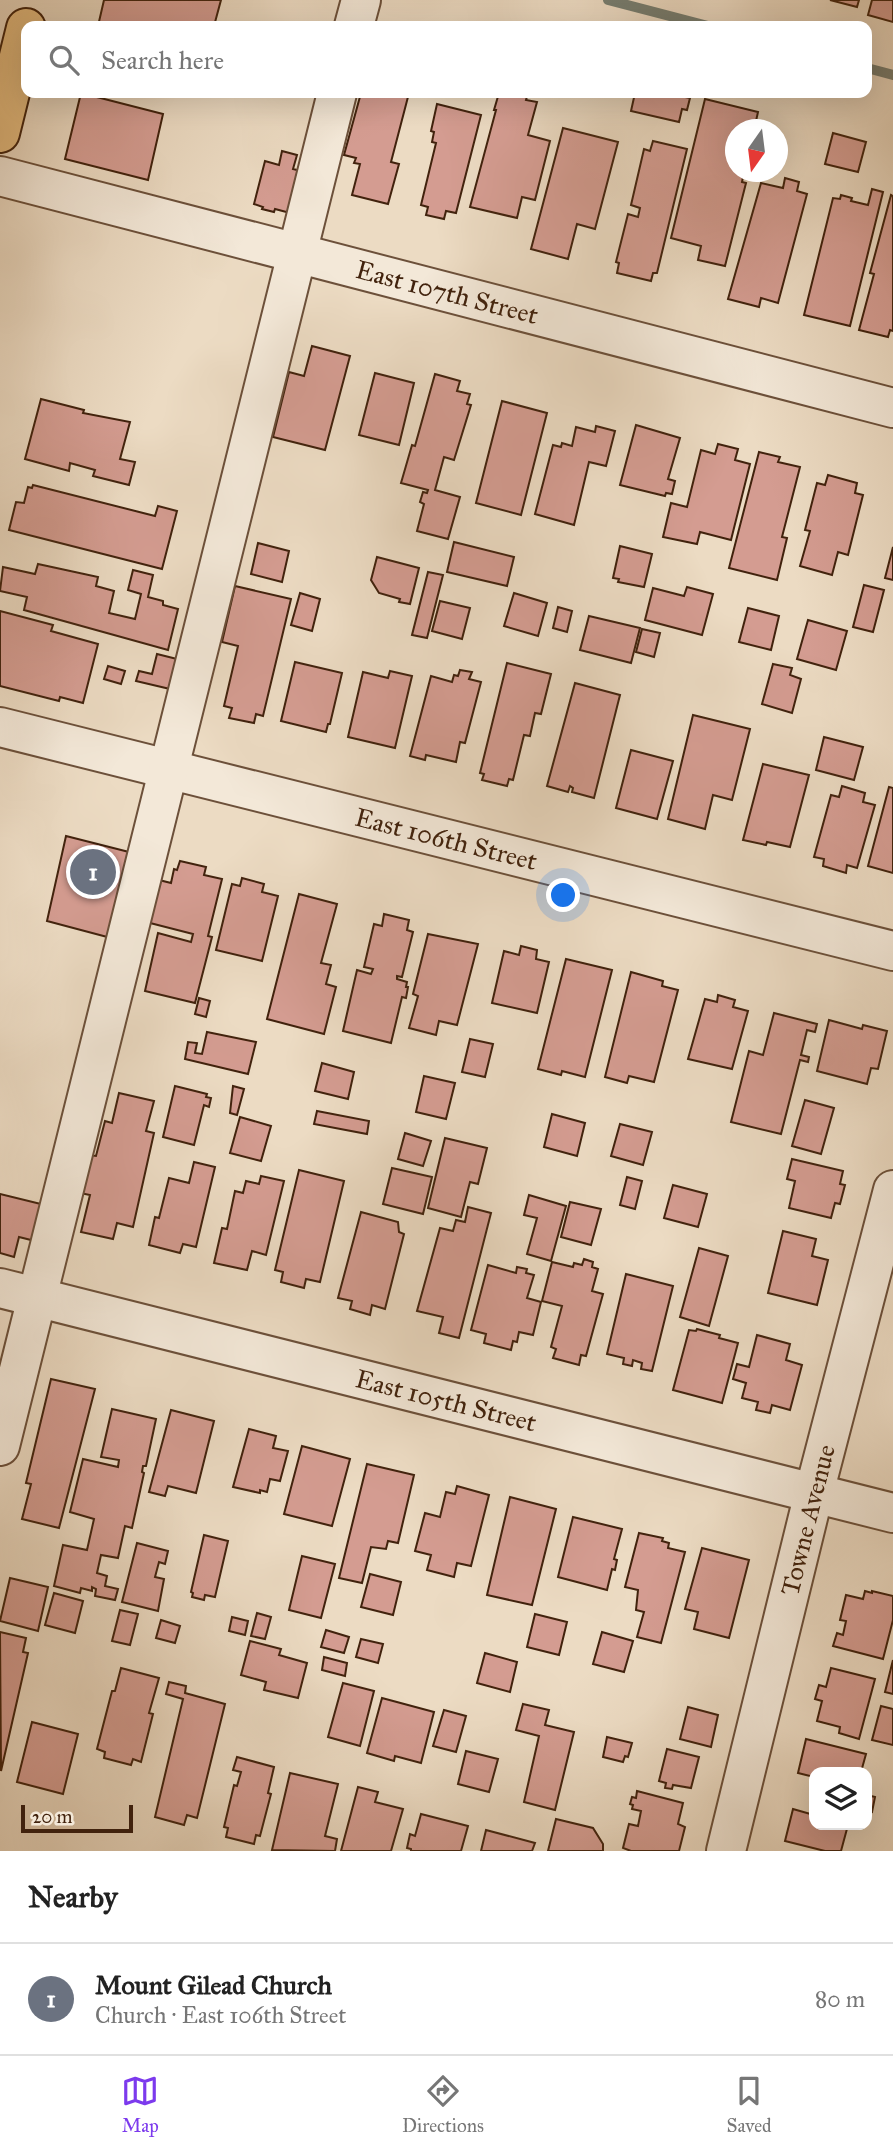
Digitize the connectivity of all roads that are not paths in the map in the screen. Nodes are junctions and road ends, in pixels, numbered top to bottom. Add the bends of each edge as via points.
1 (33, 0) edge
2 (361, 0) edge
3 (28, 21) edge
4 (355, 21) edge
5 (21, 51) edge
6 (336, 98) edge
7 (0, 133) edge
8 (0, 176) edge
9 (298, 252) junction
10 (893, 408) edge
11 (0, 727) edge
12 (169, 768) junction
13 (893, 951) edge
14 (893, 1190) edge
15 (0, 1288) edge
16 (38, 1297) junction
17 (0, 1446) edge
18 (814, 1493) junction
19 (893, 1513) edge
20 (726, 1851) edge

1 - 3 main road
2 - 4 street
5 - 7 main road
6 - 9 street
8 - 9 street, East 107th Street
9 - 10 street, East 107th Street
9 - 12 street
11 - 12 street, East 106th Street
12 - 13 street, East 106th Street
12 - 16 street
14 - 18 street, Towne Avenue
15 - 16 street, East 105th Street
16 - 17 street
16 - 18 street, East 105th Street
18 - 19 street, East 105th Street
18 - 20 street, Towne Avenue

